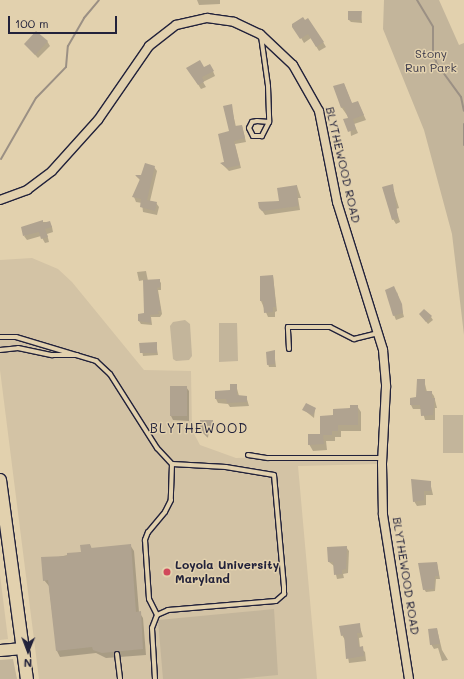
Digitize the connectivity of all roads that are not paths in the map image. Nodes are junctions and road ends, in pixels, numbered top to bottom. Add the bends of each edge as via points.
1 (260, 34) junction
2 (269, 122) junction
3 (0, 200) edge
4 (379, 333) junction
5 (0, 337) edge
6 (289, 348) dead end
7 (0, 350) edge
8 (77, 355) junction
9 (248, 455) dead end
10 (382, 458) junction
11 (172, 464) junction
12 (0, 480) edge
13 (1, 504) edge
14 (157, 615) junction
15 (22, 648) junction
16 (0, 650) edge
17 (117, 654) dead end
18 (27, 679) edge
19 (120, 679) edge
20 (155, 679) edge
21 (409, 679) edge

1 - 2 lane via 268,86
1 - 3 street, BLYTHEWOOD ROAD via 234,22 211,18 191,20 168,29 149,46 98,120 58,165 27,190
1 - 4 street, BLYTHEWOOD ROAD via 298,71 320,111 338,208
2 - 2 lane via 262,136 253,136 250,133 252,122
4 - 6 lane via 356,339 330,327 288,327
4 - 10 street, BLYTHEWOOD ROAD via 386,378
5 - 8 lane via 16,338
7 - 8 lane via 18,348 52,356
8 - 11 lane via 96,361 105,368 157,448
9 - 10 lane via 274,458
10 - 21 street, BLYTHEWOOD ROAD via 386,542
11 - 14 lane via 171,500 145,540 149,600
11 - 14 lane via 226,467 274,475 284,594 276,601 168,610
12 - 13 main road
13 - 15 main road
14 - 20 lane via 152,628
15 - 16 street
15 - 18 main road
17 - 19 lane

